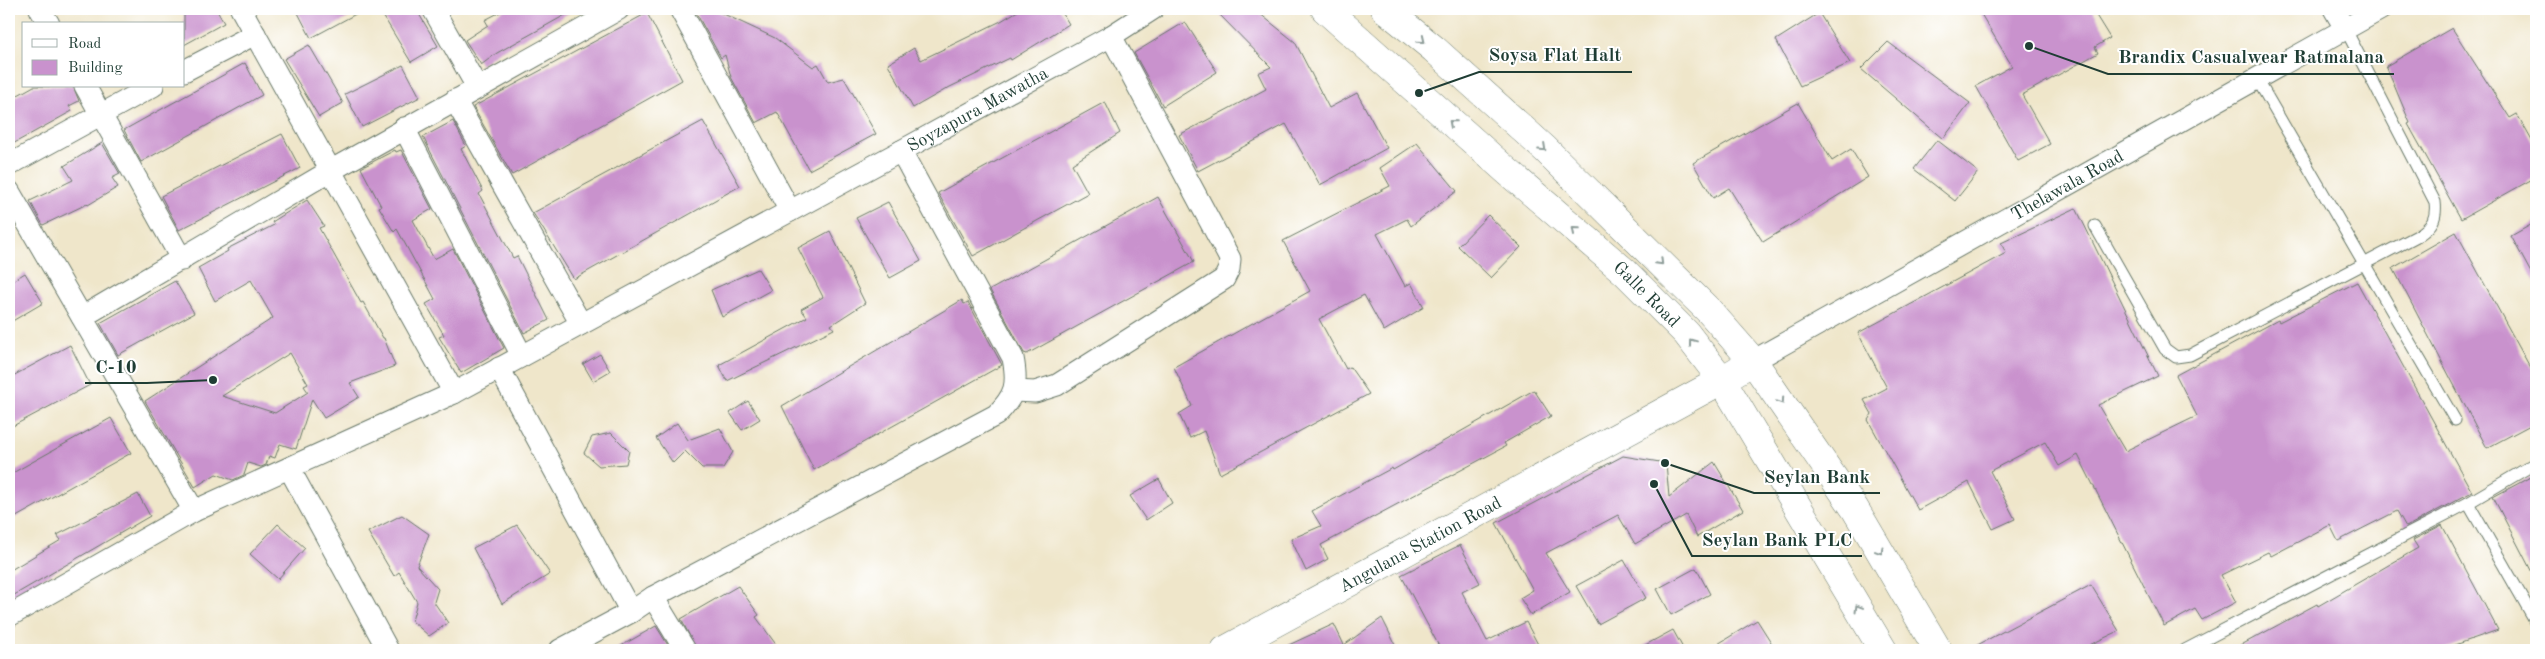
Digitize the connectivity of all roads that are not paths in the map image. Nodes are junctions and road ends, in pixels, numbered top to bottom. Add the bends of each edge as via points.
1 (40, 9) edge
2 (432, 9) edge
3 (619, 9) edge
4 (680, 9) edge
5 (1153, 9) edge
6 (1325, 9) edge
7 (1385, 9) edge
8 (2334, 9) edge
9 (2381, 9) edge
10 (246, 10) edge
11 (48, 22) edge
12 (2346, 30) junction
13 (255, 34) junction
14 (1111, 36) junction
15 (185, 70) edge
16 (2257, 79) junction
17 (478, 87) junction
18 (86, 88) edge
19 (149, 88) edge
20 (455, 100) junction
21 (101, 114) junction
22 (404, 128) junction
23 (901, 152) junction
24 (9, 165) edge
25 (330, 171) junction
26 (9, 191) edge
27 (790, 211) junction
28 (2095, 226) dead end
29 (182, 260) junction
30 (2363, 264) junction
31 (82, 317) junction
32 (581, 324) junction
33 (522, 356) junction
34 (1753, 361) junction
35 (499, 368) junction
36 (1722, 380) junction
37 (1014, 391) junction
38 (454, 393) junction
39 (2455, 420) dead end
40 (2536, 463) edge
41 (290, 468) junction
42 (2468, 503) junction
43 (194, 511) junction
44 (653, 597) junction
45 (2531, 600) edge
46 (631, 612) junction
47 (9, 616) edge
48 (2536, 622) edge
49 (388, 650) edge
50 (560, 650) edge
51 (685, 650) edge
52 (1225, 650) edge
53 (1883, 650) edge
54 (1938, 650) edge
55 (2185, 650) edge

1 - 11 street
2 - 17 street
3 - 17 street
4 - 27 street
5 - 14 street, Soyzapura Mawatha
36 -> 6 main road, Galle Road via 1686,333 1625,272
7 -> 34 main road, Galle Road via 1545,149 1710,312
8 - 12 street
9 - 12 street, Thelawala Road
10 - 13 street
12 - 16 street, Thelawala Road
12 - 30 lane via 2435,202 2436,214 2431,227
13 - 15 street
13 - 25 street
14 - 23 street, Soyzapura Mawatha
14 - 37 street via 1230,260 1229,269 1224,279 1057,385 1035,392
16 - 30 lane
16 - 34 street, Thelawala Road
17 - 20 street
18 - 21 street
19 - 21 street
20 - 22 street
20 - 32 street
21 - 24 street
21 - 29 street
22 - 25 street
22 - 33 street
23 - 27 street
23 - 37 street, Soyzapura Mawatha via 1013,358 1017,378
25 - 29 street
25 - 38 street
26 - 31 street
27 - 32 street
28 - 30 lane via 2165,349 2176,357 2190,355
29 - 31 street
30 - 39 lane
31 - 43 street
32 - 33 street
33 - 35 street
34 - 36 main road
34 -> 54 main road, Galle Road via 1855,509
35 - 38 street
35 - 46 street
36 - 52 main road, Angulana Station Road
53 -> 36 main road, Galle Road
37 - 44 street via 996,415
38 - 41 street
40 - 42 lane
41 - 43 street
41 - 49 street
42 - 45 lane
42 - 55 lane
43 - 47 street
44 - 46 street
44 - 51 street
45 - 48 lane
46 - 50 street

